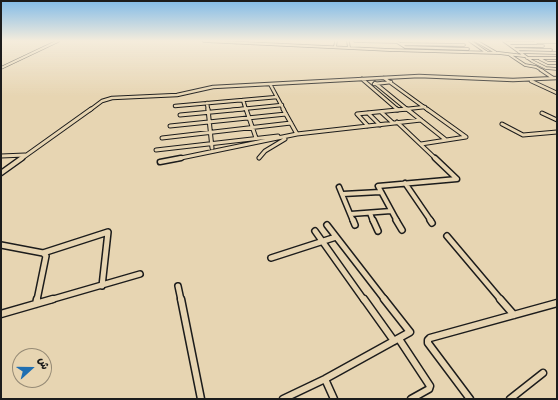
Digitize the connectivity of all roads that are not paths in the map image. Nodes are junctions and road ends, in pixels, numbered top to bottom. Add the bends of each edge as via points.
1 (19, 60) edge
2 (517, 60) edge
3 (530, 60) edge
4 (542, 60) edge
5 (548, 63) junction
6 (557, 63) edge
7 (536, 67) junction
8 (1, 68) edge
9 (546, 68) junction
10 (557, 68) edge
11 (384, 78) junction
12 (557, 78) edge
13 (361, 79) junction
14 (553, 79) junction
15 (528, 80) junction
16 (391, 82) junction
17 (375, 83) junction
18 (270, 84) junction
19 (368, 84) junction
20 (557, 93) edge
21 (277, 97) junction
22 (243, 100) junction
23 (208, 103) junction
24 (282, 105) junction
25 (175, 106) dead end
26 (426, 107) junction
27 (245, 109) junction
28 (408, 109) junction
29 (398, 110) junction
30 (208, 112) junction
31 (381, 112) junction
32 (368, 113) junction
33 (286, 114) junction
34 (542, 114) dead end
35 (180, 115) dead end
36 (249, 117) junction
37 (421, 120) junction
38 (557, 120) edge
39 (209, 122) junction
40 (291, 123) junction
41 (395, 123) junction
42 (380, 124) junction
43 (502, 124) dead end
44 (170, 126) dead end
45 (368, 126) junction
46 (252, 128) junction
47 (210, 132) junction
48 (557, 132) edge
49 (296, 134) junction
50 (162, 138) dead end
51 (256, 138) junction
52 (282, 138) junction
53 (446, 140) junction
54 (212, 143) junction
55 (421, 144) junction
56 (212, 148) dead end
57 (156, 150) dead end
58 (26, 155) junction
59 (1, 156) edge
60 (259, 158) dead end
61 (160, 162) dead end
62 (1, 172) edge
63 (405, 184) junction
64 (339, 187) dead end
65 (380, 192) junction
66 (343, 194) junction
67 (391, 211) junction
68 (370, 213) junction
69 (351, 214) junction
70 (432, 223) dead end
71 (327, 225) dead end
72 (355, 225) dead end
73 (402, 230) dead end
74 (315, 231) dead end
75 (378, 231) dead end
76 (447, 236) dead end
77 (336, 237) junction
78 (323, 242) junction
79 (1, 245) edge
80 (43, 253) junction
81 (271, 258) dead end
82 (140, 274) dead end
83 (102, 286) junction
84 (178, 286) dead end
85 (36, 304) junction
86 (556, 304) edge
87 (1, 314) edge
88 (514, 315) junction
89 (396, 340) junction
90 (543, 374) dead end
91 (324, 379) junction
92 (421, 397) edge
93 (201, 399) edge
94 (283, 399) edge
95 (334, 399) edge
96 (411, 399) edge
97 (470, 399) edge
98 (510, 399) edge

1 - 8 street
2 - 7 street via 525,65
3 - 9 street
4 - 5 street
5 - 6 street
5 - 10 street
7 - 9 street
7 - 14 street
9 - 10 street
11 - 13 street
11 - 15 street via 419,76
11 - 16 street
12 - 14 street
13 - 18 street
13 - 19 street
14 - 15 street
15 - 20 street
16 - 17 street
16 - 26 street
17 - 19 street
17 - 28 street
18 - 21 street
18 - 58 street via 212,87 177,95 107,99
19 - 29 street
21 - 22 street
21 - 24 street
22 - 23 street
22 - 27 street
23 - 25 street
23 - 30 street
24 - 27 street
24 - 33 street
26 - 28 street
26 - 53 street via 466,137
27 - 30 street
27 - 36 street
28 - 29 street
28 - 37 street
29 - 31 street
30 - 35 street
30 - 39 street
31 - 32 street
31 - 41 street
32 - 42 street
32 - 45 street via 356,114
33 - 36 street
33 - 40 street
34 - 38 street
36 - 39 street
36 - 46 street
37 - 41 street
37 - 53 street
39 - 44 street
39 - 47 street
40 - 46 street
40 - 49 street
41 - 42 street
41 - 55 street
42 - 45 street
43 - 48 street via 523,135
45 - 49 street
46 - 47 street
46 - 51 street
47 - 50 street
47 - 54 street
49 - 51 street
49 - 52 street
51 - 54 street
52 - 60 street
52 - 61 street
53 - 55 street
54 - 56 street
54 - 57 street
55 - 63 street via 457,179
58 - 59 street
58 - 62 street
63 - 65 street via 380,185
63 - 70 street
64 - 66 street
65 - 66 street
65 - 67 street
66 - 69 street
67 - 68 street
67 - 73 street
68 - 69 street
68 - 75 street
69 - 72 street
71 - 77 street
74 - 78 street
76 - 88 street
77 - 78 street
77 - 89 street via 409,330 409,333
78 - 81 street
78 - 89 street
79 - 80 street
80 - 83 street via 108,232
80 - 85 street via 46,258
82 - 83 street
83 - 85 street
84 - 93 street
85 - 87 street
86 - 88 street
88 - 97 street via 428,340
89 - 91 street
89 - 92 street via 430,386
90 - 98 street
91 - 94 street
91 - 95 street
92 - 96 street

